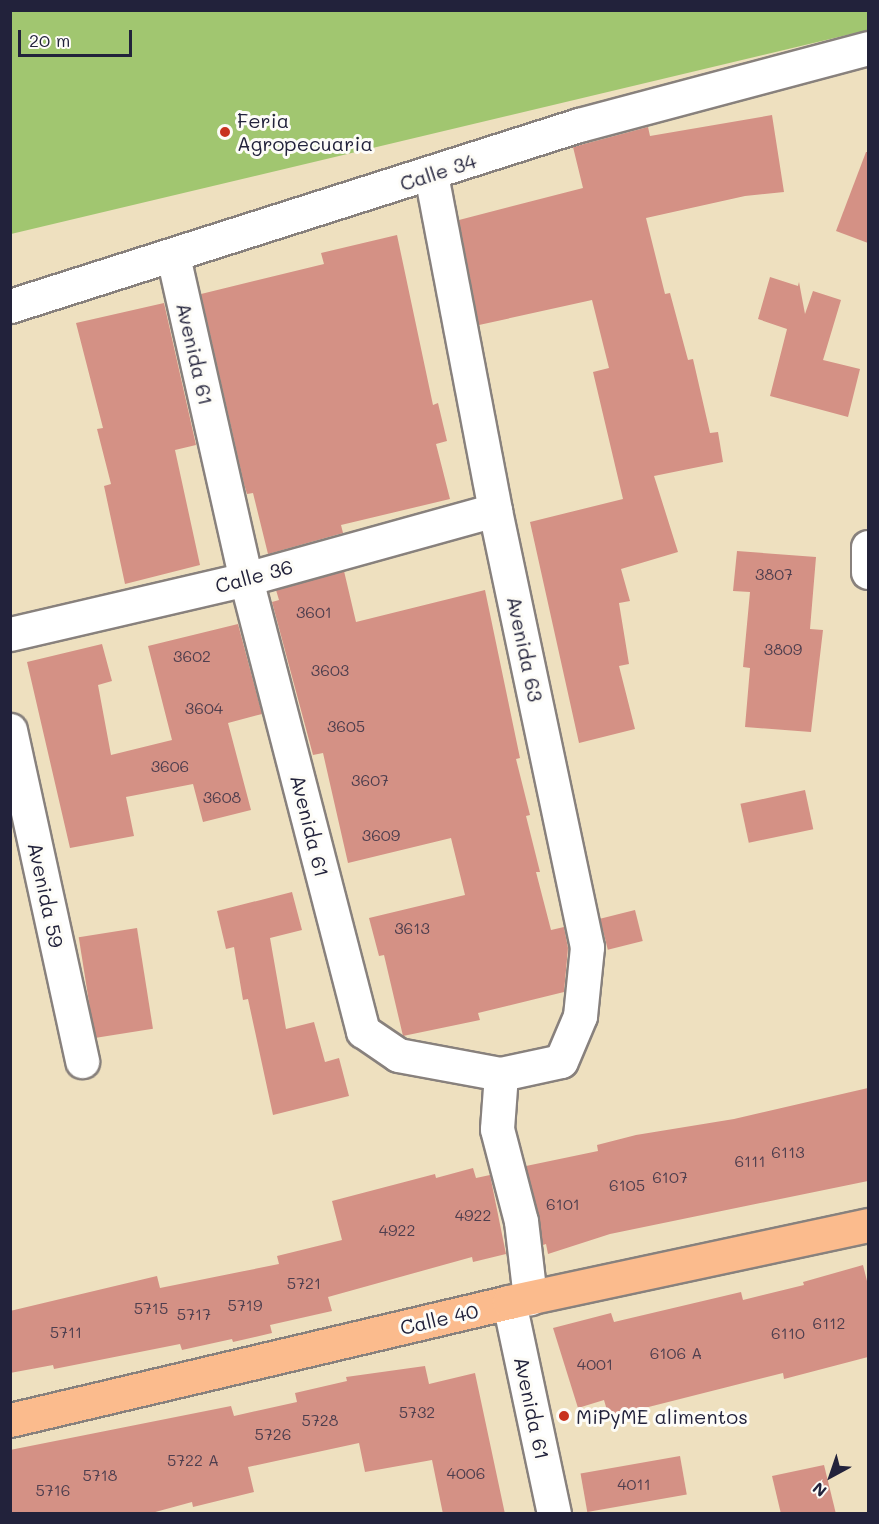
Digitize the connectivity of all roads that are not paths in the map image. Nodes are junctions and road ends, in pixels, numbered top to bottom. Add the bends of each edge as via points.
1 (868, 48) edge
2 (431, 174) junction
3 (173, 256) junction
4 (10, 306) edge
5 (495, 510) junction
6 (868, 547) edge
7 (868, 572) edge
8 (246, 579) junction
9 (10, 634) edge
10 (10, 730) edge
11 (82, 1061) dead end
12 (501, 1074) junction
13 (868, 1225) edge
14 (520, 1300) junction
15 (10, 1420) edge
16 (554, 1514) edge

1 - 2 street, Calle 34 via 579,125
2 - 3 street, Calle 34
2 - 5 street, Avenida 63
3 - 4 street, Calle 34
3 - 8 street, Avenida 61
5 - 8 street, Calle 36
5 - 12 street, Avenida 63 via 587,946 580,1016 561,1061
6 - 7 street
8 - 9 street, Calle 36
8 - 12 street, Avenida 61 via 363,1030 398,1055
10 - 11 street, Avenida 59
12 - 14 street, Avenida 61 via 497,1129 521,1221
13 - 14 main road, Calle 40
14 - 15 main road, Calle 40
14 - 16 street, Avenida 61

